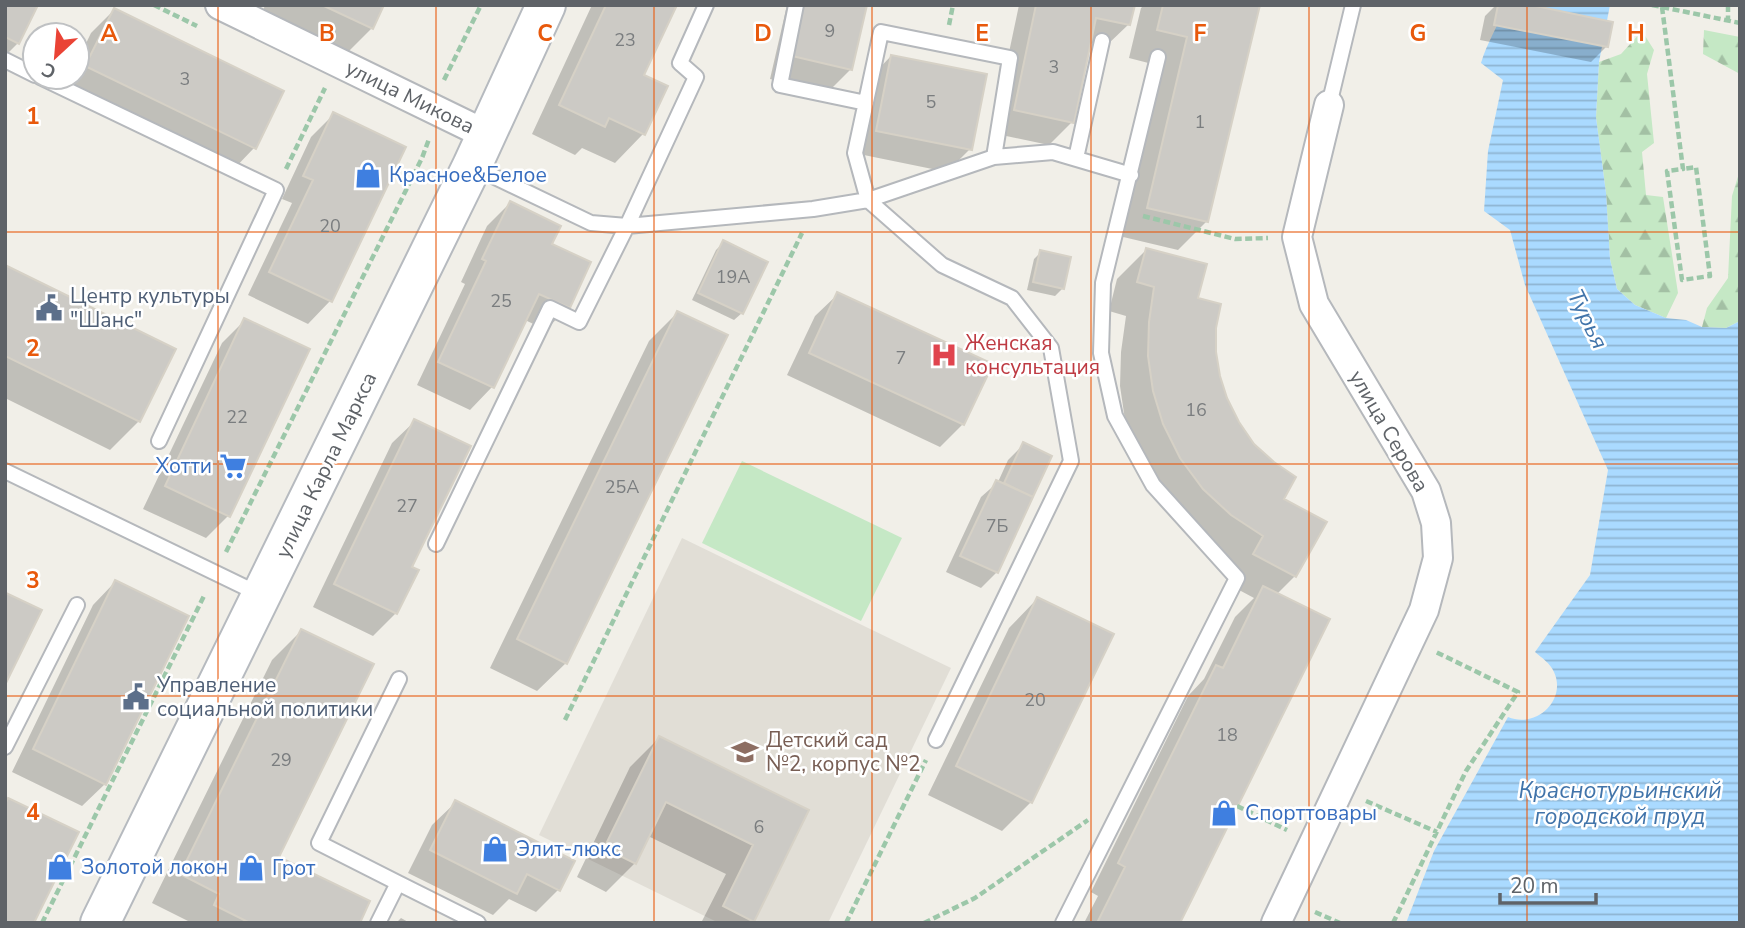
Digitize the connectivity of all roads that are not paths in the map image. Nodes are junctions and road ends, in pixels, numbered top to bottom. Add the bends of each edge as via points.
1 (220, 5) edge
2 (546, 5) edge
3 (706, 5) edge
4 (796, 5) edge
5 (1353, 5) edge
6 (1102, 41) dead end
7 (1158, 57) dead end
8 (5, 60) edge
9 (21, 68) edge
10 (69, 91) edge
11 (866, 103) junction
12 (1329, 105) joint
13 (480, 150) junction
14 (994, 157) junction
15 (1076, 158) junction
16 (1131, 175) junction
17 (868, 200) junction
18 (627, 226) junction
19 (159, 441) dead end
20 (5, 471) edge
21 (436, 544) dead end
22 (262, 596) junction
23 (77, 606) dead end
24 (400, 679) dead end
25 (936, 740) road end
26 (5, 747) edge
27 (398, 883) junction
28 (109, 920) edge
29 (378, 923) edge
30 (478, 923) edge
31 (1063, 923) edge
32 (1276, 923) edge

1 - 13 street, улица Микова via 431,108
2 - 13 main road, улица Карла Маркса
3 - 18 lane via 680,63 696,77
4 - 11 lane via 780,85
5 - 12 lane, улица Серова
6 - 15 lane
7 - 16 lane
8 - 9 lane
10 - 19 lane via 276,190
11 - 14 lane via 881,32 1010,58
11 - 17 lane via 855,153
12 - 32 street, улица Серова via 1297,237 1314,303 1426,491 1436,523 1438,558 1424,610
13 - 18 lane via 591,223
13 - 22 main road, улица Карла Маркса
14 - 15 lane via 1053,152
14 - 17 lane
15 - 16 lane
16 - 31 lane via 1103,284 1101,353 1115,416 1153,485 1237,578
17 - 18 lane
17 - 25 lane via 942,265 1012,298 1051,348 1071,461
18 - 21 lane via 579,322 550,308
20 - 22 lane
22 - 28 main road, улица Карла Маркса
23 - 26 lane
24 - 27 lane via 319,843
27 - 29 lane
27 - 30 lane

